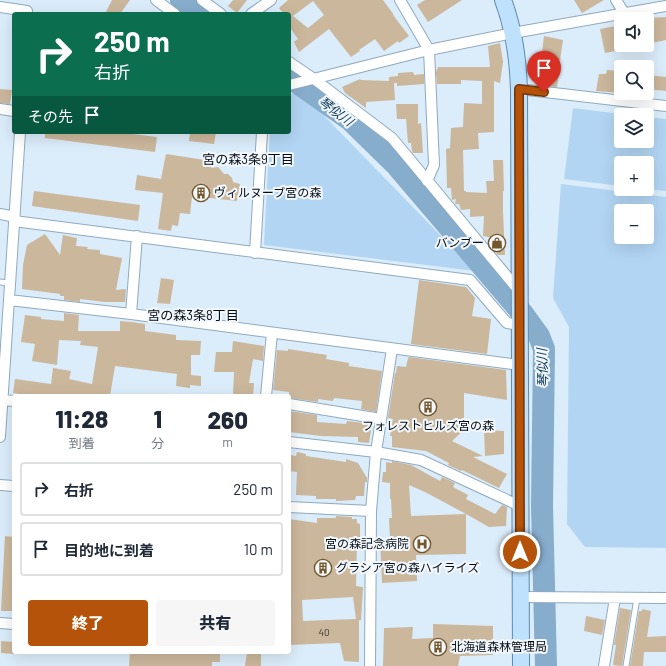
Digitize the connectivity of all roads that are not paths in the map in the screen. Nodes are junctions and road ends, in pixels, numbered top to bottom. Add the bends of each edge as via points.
1 (27, 0) edge
2 (156, 0) edge
3 (202, 0) edge
4 (271, 0) edge
5 (400, 0) edge
6 (504, 0) edge
7 (616, 0) edge
8 (666, 6) edge
9 (0, 7) edge
10 (27, 12) edge
11 (172, 12) edge
12 (218, 12) edge
13 (254, 12) edge
14 (623, 12) edge
15 (630, 12) edge
16 (614, 15) edge
17 (513, 33) junction
18 (429, 50) junction
19 (291, 64) edge
20 (309, 80) junction
21 (291, 84) edge
22 (519, 89) junction
23 (666, 106) edge
24 (0, 109) edge
25 (12, 111) edge
26 (20, 134) edge
27 (262, 134) edge
28 (427, 181) junction
29 (0, 214) edge
30 (14, 219) junction
31 (137, 236) junction
32 (255, 253) junction
33 (5, 282) edge
34 (520, 295) junction
35 (9, 300) junction
36 (131, 314) junction
37 (520, 324) junction
38 (272, 333) junction
39 (392, 349) junction
40 (3, 357) edge
41 (520, 365) junction
42 (266, 394) edge
43 (2, 400) junction
44 (12, 401) edge
45 (291, 404) edge
46 (381, 419) junction
47 (0, 437) edge
48 (291, 442) edge
49 (376, 452) junction
50 (0, 485) edge
51 (12, 486) edge
52 (520, 506) junction
53 (291, 507) edge
54 (371, 511) junction
55 (528, 597) junction
56 (615, 598) junction
57 (637, 598) junction
58 (666, 598) edge
59 (0, 623) edge
60 (12, 624) edge
61 (370, 666) edge
62 (521, 666) edge
63 (604, 666) edge
64 (626, 666) edge

1 - 10 street
2 - 11 street
3 - 12 street
4 - 13 street
5 - 18 street
6 - 17 main road
7 - 14 street
8 - 15 street
9 - 10 street
16 - 17 street
17 - 18 street
17 - 22 main road
18 - 20 street
18 - 28 street via 434,165
19 - 20 street
20 - 21 street
20 - 28 street via 392,138
22 - 23 street
22 - 34 main road
24 - 25 street
26 - 30 street
27 - 32 street
28 - 34 street
29 - 30 street
30 - 31 street
30 - 33 street
31 - 32 street
31 - 36 street
32 - 37 street via 470,280 507,324
33 - 35 street
34 - 37 main road
35 - 36 street
35 - 40 street
36 - 38 street
37 - 41 main road
38 - 39 street
38 - 42 street
39 - 41 street
39 - 46 street
40 - 43 street
41 - 52 main road
43 - 44 street
43 - 47 street
45 - 46 street
46 - 49 street
48 - 49 street
49 - 52 street via 421,460
49 - 54 street
50 - 51 street
52 - 55 main road
53 - 54 street
54 - 61 street
55 - 56 street
55 - 62 main road
56 - 57 street
56 - 63 street
57 - 58 street
57 - 64 lane
59 - 60 street

